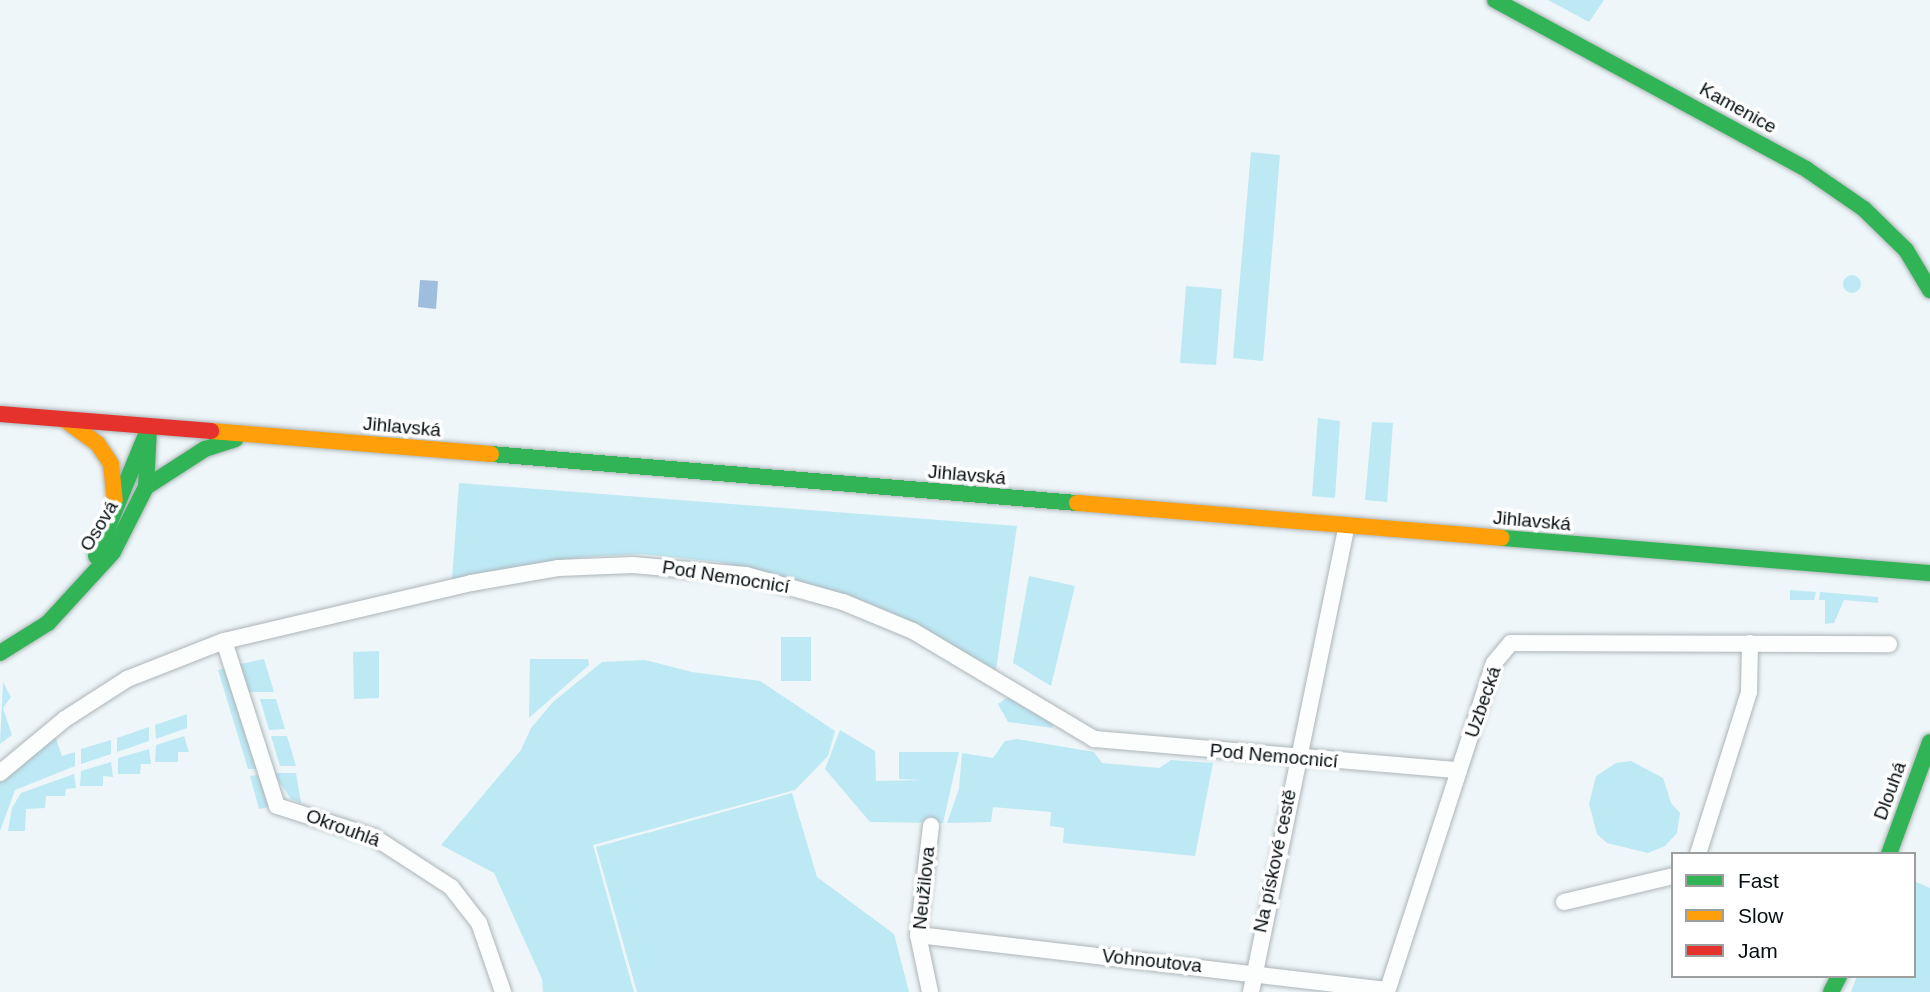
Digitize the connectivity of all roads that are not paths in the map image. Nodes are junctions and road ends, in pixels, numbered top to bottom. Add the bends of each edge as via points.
1 (1495, 0) edge
2 (1930, 290) edge
3 (0, 414) edge
4 (65, 420) junction
5 (149, 427) junction
6 (245, 436) junction
7 (146, 487) junction
8 (113, 512) junction
9 (1347, 526) junction
10 (1930, 573) edge
11 (85, 585) junction
12 (225, 641) junction
13 (1750, 643) junction
14 (1889, 644) dead end
15 (0, 653) edge
16 (1930, 742) edge
17 (1297, 759) junction
18 (1459, 770) junction
19 (0, 773) edge
20 (931, 826) dead end
21 (1699, 852) edge
22 (1890, 852) edge
23 (1671, 876) edge
24 (1564, 902) dead end
25 (918, 935) junction
26 (1252, 972) junction
27 (1387, 991) edge
28 (503, 992) edge
29 (930, 992) edge
30 (1251, 992) edge

1 - 2 main road, Kamenice via 1806,169 1864,209 1906,250
3 - 4 main road, Jihlavská
4 - 5 main road, Jihlavská
4 - 8 main road via 97,443 111,464 116,487
5 - 6 main road, Jihlavská
5 - 7 main road
5 - 8 main road, Osová
6 - 7 main road via 205,449
6 - 9 main road, Jihlavská
7 - 11 main road, Osová via 113,552
8 - 11 main road, Osová
9 - 10 main road, Jihlavská
9 - 17 street, Na pískové cestě
11 - 15 main road, Osová via 48,623
12 - 17 street, Pod Nemocnicí via 558,568 633,565 709,570 792,586 872,613 913,631 1094,739
12 - 19 street, Pod Nemocnicí via 127,679 65,719
12 - 28 street, Okrouhlá via 277,806 374,837 451,887 479,923
13 - 14 street, Uzbecká
13 - 18 street, Uzbecká via 1511,643 1494,663
13 - 21 street via 1749,692
16 - 22 main road, Dlouhá
17 - 18 street, Pod Nemocnicí
17 - 26 street, Na pískové cestě
18 - 27 street, Uzbecká
20 - 25 street, Neužilova
23 - 24 street
25 - 26 street, Vohnoutova
25 - 29 street, Neužilova
26 - 27 street, Vohnoutova
26 - 30 street, Na pískové cestě

